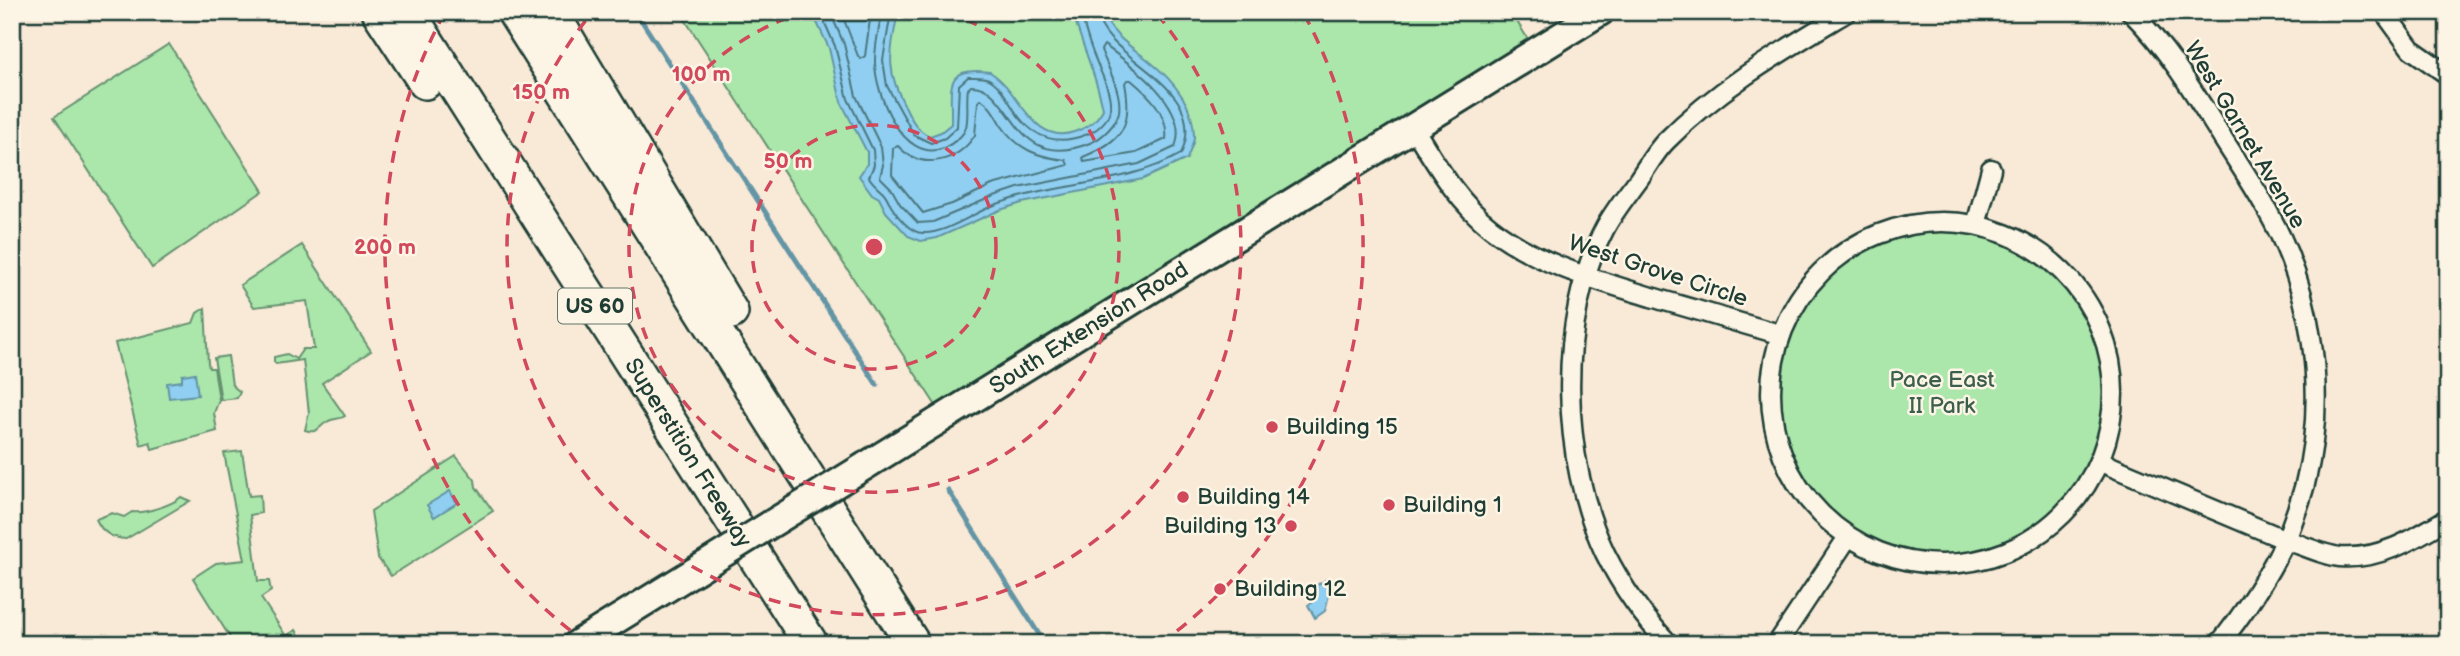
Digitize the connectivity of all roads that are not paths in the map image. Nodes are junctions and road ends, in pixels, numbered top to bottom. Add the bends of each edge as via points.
1 (380, 12) edge
2 (408, 12) edge
3 (514, 12) edge
4 (551, 12) edge
5 (1600, 12) edge
6 (1847, 12) edge
7 (2131, 12) edge
8 (2384, 12) edge
9 (2448, 75) edge
10 (1413, 127) junction
11 (1991, 169) dead end
12 (1976, 225) junction
13 (1586, 277) junction
14 (1779, 334) junction
15 (2103, 463) junction
16 (2448, 518) edge
17 (1849, 537) junction
18 (2287, 540) junction
19 (858, 553) junction
20 (781, 600) junction
21 (577, 644) edge
22 (811, 644) edge
23 (913, 644) edge
24 (1669, 644) edge
25 (1777, 644) edge
26 (2219, 644) edge

1 - 20 highway via 627,394
2 - 20 highway, Superstition Freeway / US 60
3 - 19 highway
4 - 19 highway via 755,353
5 - 10 street, South Extension Road
6 - 13 street via 1771,58 1702,108 1664,143 1605,229
7 - 18 street, West Garnet Avenue via 2175,61 2268,211 2301,292 2314,346 2315,396 2305,483
8 - 9 street via 2411,49
10 - 13 street, West Grove Circle via 1441,172 1489,227 1520,247
10 - 21 street, South Extension Road, bridge
11 - 12 street
12 - 14 street via 1915,222 1851,248 1822,271 1797,300
12 - 15 street via 2036,250 2062,270 2098,324 2111,360 2114,415
13 - 14 street, West Grove Circle
13 - 24 street via 1571,361 1575,452 1605,551 1626,589
14 - 17 street via 1770,390 1781,448 1793,478 1811,503
15 - 17 street via 2070,510 2048,530 2020,548 1994,557 1936,564 1900,558
15 - 18 street
16 - 18 street via 2398,547 2360,556 2337,557
17 - 25 street
18 - 26 street, West Garnet Avenue via 2242,616
19 - 23 highway
20 - 22 highway, Superstition Freeway / US 60

